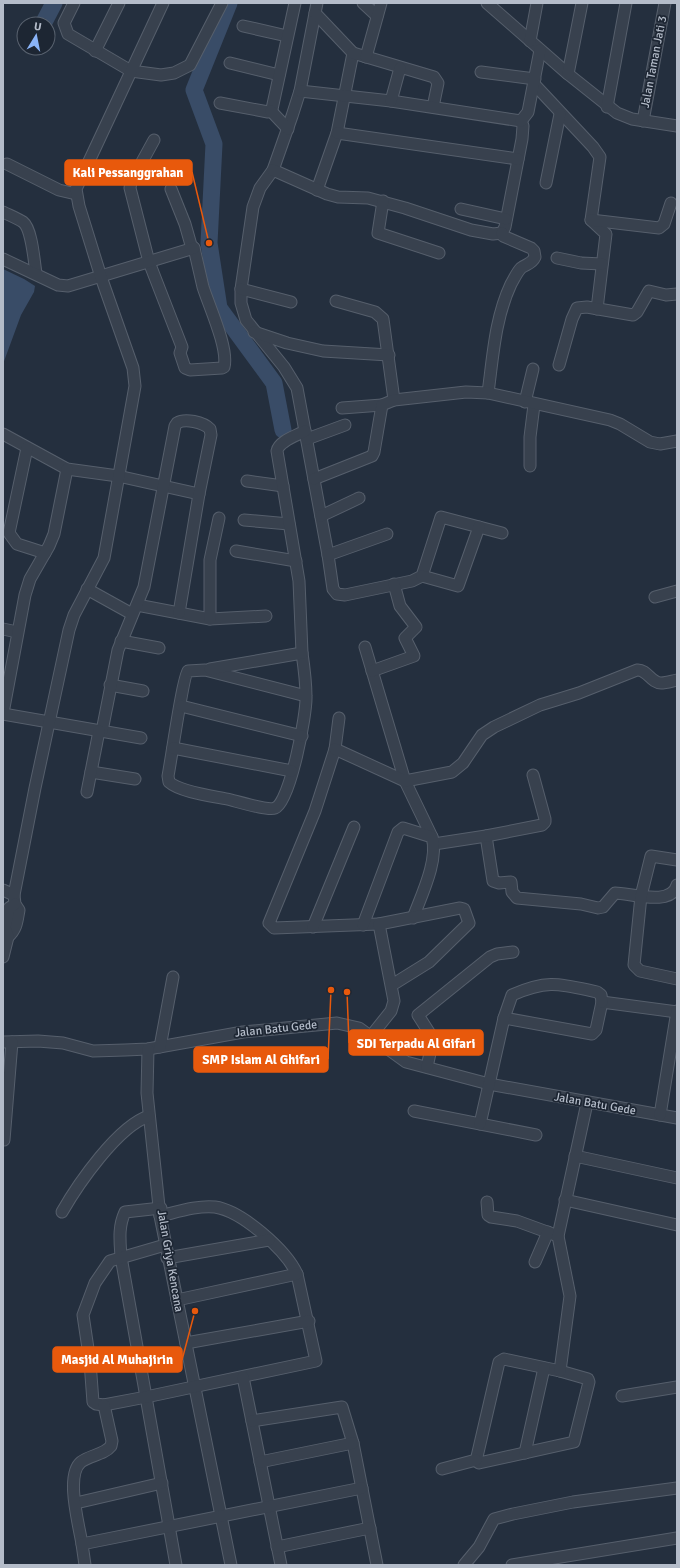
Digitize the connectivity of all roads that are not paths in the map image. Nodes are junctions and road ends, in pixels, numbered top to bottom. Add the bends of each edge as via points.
1 (74, 3) edge
2 (119, 3) edge
3 (163, 3) edge
4 (222, 3) edge
5 (295, 3) edge
6 (364, 3) edge
7 (381, 3) edge
8 (537, 3) edge
9 (582, 3) edge
10 (626, 3) edge
11 (665, 3) edge
12 (489, 4) edge
13 (316, 8) edge
14 (377, 16) junction
15 (243, 26) dead end
16 (287, 36) junction
17 (530, 41) junction
18 (540, 50) junction
19 (95, 51) junction
20 (353, 53) junction
21 (366, 57) junction
22 (230, 63) dead end
23 (400, 68) junction
24 (131, 71) junction
25 (481, 72) dead end
26 (568, 74) junction
27 (278, 75) junction
28 (534, 81) junction
29 (300, 91) junction
30 (344, 96) junction
31 (391, 101) junction
32 (220, 103) dead end
33 (433, 107) junction
34 (607, 107) junction
35 (271, 111) junction
36 (560, 114) junction
37 (521, 121) junction
38 (643, 121) junction
39 (677, 126) edge
40 (288, 129) junction
41 (337, 133) junction
42 (154, 140) dead end
43 (518, 159) junction
44 (7, 164) dead end
45 (273, 170) junction
46 (546, 183) dead end
47 (171, 189) dead end
48 (317, 190) junction
49 (76, 194) junction
50 (383, 201) junction
51 (671, 203) dead end
52 (461, 209) dead end
53 (3, 212) edge
54 (506, 219) junction
55 (591, 220) junction
56 (502, 233) junction
57 (194, 248) junction
58 (439, 253) dead end
59 (557, 258) dead end
60 (3, 259) edge
61 (149, 262) junction
62 (602, 264) junction
63 (36, 273) junction
64 (102, 277) junction
65 (241, 288) junction
66 (677, 294) edge
67 (336, 301) dead end
68 (291, 302) dead end
69 (597, 309) junction
70 (254, 332) junction
71 (389, 355) junction
72 (559, 365) dead end
73 (533, 368) dead end
74 (488, 393) junction
75 (394, 400) junction
76 (529, 403) junction
77 (382, 405) junction
78 (342, 408) dead end
79 (345, 425) dead end
80 (3, 434) edge
81 (304, 435) junction
82 (677, 441) edge
83 (27, 448) junction
84 (530, 466) dead end
85 (67, 469) junction
86 (118, 476) junction
87 (314, 479) junction
88 (247, 482) dead end
89 (283, 486) junction
90 (163, 487) junction
91 (199, 494) junction
92 (359, 498) dead end
93 (321, 516) junction
94 (219, 518) dead end
95 (244, 520) dead end
96 (289, 524) junction
97 (479, 527) junction
98 (502, 533) dead end
99 (386, 534) dead end
100 (236, 551) dead end
101 (45, 553) junction
102 (328, 555) junction
103 (296, 561) junction
104 (422, 576) junction
105 (394, 584) junction
106 (87, 589) junction
107 (677, 591) edge
108 (655, 597) dead end
109 (135, 610) junction
110 (179, 613) junction
111 (266, 616) dead end
112 (210, 619) junction
113 (3, 629) edge
114 (17, 632) junction
115 (121, 641) junction
116 (365, 647) dead end
117 (159, 648) dead end
118 (302, 653) junction
119 (205, 670) junction
120 (372, 672) junction
121 (677, 680) edge
122 (110, 685) junction
123 (143, 692) dead end
124 (306, 696) junction
125 (181, 706) junction
126 (3, 714) edge
127 (340, 718) dead end
128 (49, 722) junction
129 (100, 731) junction
130 (302, 736) junction
131 (141, 738) dead end
132 (173, 748) junction
133 (335, 749) junction
134 (292, 771) junction
135 (91, 772) junction
136 (533, 775) dead end
137 (135, 779) dead end
138 (405, 781) junction
139 (87, 792) dead end
140 (354, 827) dead end
141 (486, 836) junction
142 (433, 840) junction
143 (677, 860) edge
144 (677, 886) edge
145 (3, 890) edge
146 (641, 896) junction
147 (15, 900) junction
148 (413, 918) junction
149 (379, 924) junction
150 (363, 925) junction
151 (313, 927) junction
152 (513, 952) dead end
153 (3, 957) edge
154 (173, 977) dead end
155 (677, 979) edge
156 (392, 985) junction
157 (602, 1002) junction
158 (677, 1011) edge
159 (504, 1018) junction
160 (371, 1036) junction
161 (7, 1042) edge
162 (160, 1047) junction
163 (674, 1048) edge
164 (148, 1049) junction
165 (427, 1067) junction
166 (489, 1084) junction
167 (587, 1103) junction
168 (414, 1111) dead end
169 (660, 1115) junction
170 (149, 1116) junction
171 (677, 1118) edge
172 (480, 1124) junction
173 (536, 1135) dead end
174 (4, 1140) edge
175 (575, 1156) junction
176 (677, 1178) edge
177 (565, 1200) junction
178 (487, 1202) dead end
179 (62, 1212) dead end
180 (160, 1212) junction
181 (677, 1225) edge
182 (553, 1234) junction
183 (269, 1240) junction
184 (165, 1245) junction
185 (121, 1257) junction
186 (167, 1258) junction
187 (535, 1262) dead end
188 (297, 1274) junction
189 (177, 1300) junction
190 (309, 1321) junction
191 (186, 1343) junction
192 (544, 1368) junction
193 (560, 1371) junction
194 (243, 1377) junction
195 (195, 1387) junction
196 (677, 1387) edge
197 (622, 1396) dead end
198 (146, 1397) junction
199 (104, 1405) junction
200 (252, 1421) junction
201 (353, 1443) junction
202 (525, 1453) junction
203 (476, 1460) junction
204 (260, 1462) junction
205 (442, 1469) dead end
206 (162, 1483) junction
207 (362, 1488) junction
208 (677, 1488) edge
209 (76, 1503) junction
210 (269, 1507) junction
211 (221, 1516) junction
212 (169, 1527) junction
213 (370, 1528) junction
214 (677, 1538) edge
215 (82, 1544) junction
216 (277, 1547) junction
217 (85, 1565) edge
218 (176, 1565) edge
219 (230, 1565) edge
220 (281, 1565) edge
221 (377, 1565) edge
222 (464, 1565) edge
223 (512, 1565) edge

1 - 19 street via 64,20 65,30
2 - 19 street
3 - 24 street
4 - 24 street via 190,65 174,73 161,75
5 - 16 street
6 - 14 street
7 - 14 street
8 - 17 street
9 - 26 street
10 - 34 street
11 - 38 street, Jalan Taman Jati 3
12 - 17 street
13 - 20 street
13 - 29 street
14 - 21 street
15 - 16 street
16 - 27 street
17 - 18 street
18 - 26 street
18 - 28 street
19 - 24 street
20 - 21 street
20 - 30 street
21 - 23 street
22 - 27 street
23 - 31 street
23 - 33 street via 437,79
24 - 49 street via 105,131 77,185
25 - 28 street
26 - 34 street
27 - 35 street
28 - 36 street
28 - 37 street via 528,112
29 - 30 street
29 - 40 street
30 - 31 street
30 - 41 street
31 - 33 street
32 - 35 street
33 - 37 street
34 - 38 street via 625,117
35 - 40 street
36 - 46 street
36 - 55 street via 600,157
37 - 43 street via 523,130
38 - 39 street
40 - 45 street
41 - 43 street
41 - 48 street
42 - 61 street via 130,188
43 - 54 street
44 - 49 street via 59,190
45 - 48 street
45 - 65 street via 260,188 253,207
47 - 57 street
48 - 50 street via 338,197 358,196
49 - 64 street
50 - 56 street via 471,230
50 - 58 street via 378,233
51 - 55 street via 664,224 659,228
52 - 54 street
53 - 63 street via 26,226
54 - 56 street
55 - 62 street via 605,232
56 - 74 street via 503,236 531,248 535,257 515,276 504,300 496,332
57 - 61 street
57 - 61 street via 219,333 225,361 222,368 185,368 180,353 182,347
59 - 62 street
60 - 63 street
61 - 64 street
62 - 69 street
63 - 64 street via 58,285 68,286
64 - 86 street via 135,379 133,403
65 - 68 street
65 - 70 street via 243,313
66 - 69 street via 666,295 648,291 633,315
67 - 71 street via 381,316
69 - 72 street via 581,307 575,310
70 - 71 street via 323,351
70 - 81 street via 294,381
71 - 75 street
73 - 76 street
74 - 75 street via 466,392
74 - 76 street
75 - 77 street
76 - 82 street via 610,420 650,442 660,444
76 - 84 street
77 - 78 street
77 - 87 street via 372,456
79 - 81 street
80 - 83 street
81 - 87 street
81 - 89 street via 278,446
83 - 85 street
83 - 101 street via 9,533 17,544
85 - 86 street
85 - 101 street via 54,534
86 - 90 street
86 - 106 street via 104,558
87 - 93 street
88 - 89 street
89 - 96 street
90 - 91 street
90 - 91 street via 175,426 184,420 205,425 211,432
90 - 109 street via 144,587
91 - 110 street
92 - 93 street
93 - 102 street
94 - 112 street via 210,560
95 - 96 street
96 - 103 street
97 - 98 street
97 - 104 street via 458,586
97 - 104 street via 441,516
99 - 102 street
100 - 103 street
101 - 114 street via 30,580
102 - 105 street via 333,589 337,594 345,595
103 - 118 street
104 - 105 street via 416,580
105 - 120 street via 400,606 416,627 405,638 414,656
106 - 109 street
106 - 128 street via 69,630
107 - 108 street
109 - 110 street
109 - 115 street
110 - 112 street
111 - 112 street
113 - 114 street
114 - 126 street
115 - 117 street
115 - 122 street
116 - 120 street
118 - 119 street
118 - 124 street
119 - 124 street
119 - 125 street via 192,670 186,674
120 - 138 street
121 - 138 street via 660,683 637,670 540,705 487,732 452,772
122 - 123 street
122 - 129 street
124 - 130 street
125 - 130 street
125 - 132 street
126 - 128 street
127 - 133 street
128 - 129 street
128 - 147 street
129 - 131 street
129 - 135 street
130 - 134 street
132 - 134 street
132 - 134 street via 168,776 169,782 173,785 272,809 279,806
133 - 138 street
133 - 151 street via 315,811 269,920 270,926 274,928
135 - 137 street
135 - 139 street
136 - 141 street via 545,822
138 - 142 street
140 - 151 street
141 - 142 street
141 - 146 street via 494,881 511,882 512,892 517,898 598,908 603,907 615,893
142 - 148 street via 431,867
142 - 150 street via 407,828 398,832
143 - 146 street via 651,856
144 - 146 street via 674,891 662,898
145 - 147 street
146 - 155 street via 634,965 640,971
147 - 153 street via 19,910 16,930 8,937
148 - 149 street
148 - 156 street via 461,908 464,909 469,923 429,962
149 - 150 street
149 - 156 street
150 - 151 street
152 - 165 street via 490,957 418,1015 432,1037
154 - 162 street
156 - 160 street via 393,1006
157 - 158 street
157 - 159 street via 596,1030 592,1034
157 - 159 street via 601,995 597,992 557,983 545,984 512,995
158 - 163 street
159 - 166 street
160 - 162 street, Jalan Batu Gede via 353,1026 328,1023 243,1032
160 - 165 street, Jalan Batu Gede via 398,1057
161 - 164 street, Jalan Batu Gede via 63,1043 99,1052
161 - 174 street
162 - 164 street, Jalan Batu Gede
163 - 169 street
164 - 170 street, Jalan Griya Kencana
165 - 166 street, Jalan Batu Gede
166 - 167 street, Jalan Batu Gede
166 - 172 street
167 - 169 street, Jalan Batu Gede
167 - 175 street
168 - 172 street
169 - 171 street, Jalan Batu Gede
170 - 179 street via 129,1126 83,1178
170 - 180 street, Jalan Griya Kencana
172 - 173 street
175 - 176 street
175 - 177 street
177 - 181 street
177 - 182 street
178 - 182 street via 489,1216 517,1221
180 - 183 street via 215,1207 242,1219
180 - 184 street, Jalan Griya Kencana
180 - 185 street via 124,1212 119,1235
182 - 187 street
182 - 193 street via 570,1296
183 - 186 street
183 - 188 street
184 - 185 street
184 - 186 street, Jalan Griya Kencana
185 - 198 street
185 - 199 street via 110,1262 103,1270 95,1283 83,1315 93,1402
186 - 189 street, Jalan Griya Kencana
188 - 189 street
188 - 190 street
189 - 191 street, Jalan Griya Kencana
190 - 191 street
190 - 194 street via 316,1361
191 - 195 street, Jalan Griya Kencana
192 - 193 street
192 - 202 street
192 - 203 street via 504,1359 500,1361
193 - 202 street via 587,1378 589,1381 575,1441
194 - 195 street
194 - 200 street
195 - 198 street
195 - 211 street, Jalan Griya Kencana
196 - 197 street
198 - 199 street
198 - 206 street
199 - 209 street via 112,1444 109,1450 82,1461 77,1466 74,1477
200 - 201 street via 341,1407
200 - 204 street
201 - 204 street
201 - 207 street
202 - 203 street via 479,1463
203 - 205 street
204 - 210 street
206 - 209 street
206 - 212 street
207 - 210 street
207 - 213 street
208 - 222 street via 573,1502 494,1519 479,1547
209 - 215 street
210 - 211 street
210 - 216 street
211 - 212 street
211 - 219 street, Jalan Griya Kencana
212 - 215 street
212 - 218 street
213 - 216 street
213 - 221 street
214 - 223 street
215 - 217 street
216 - 220 street

